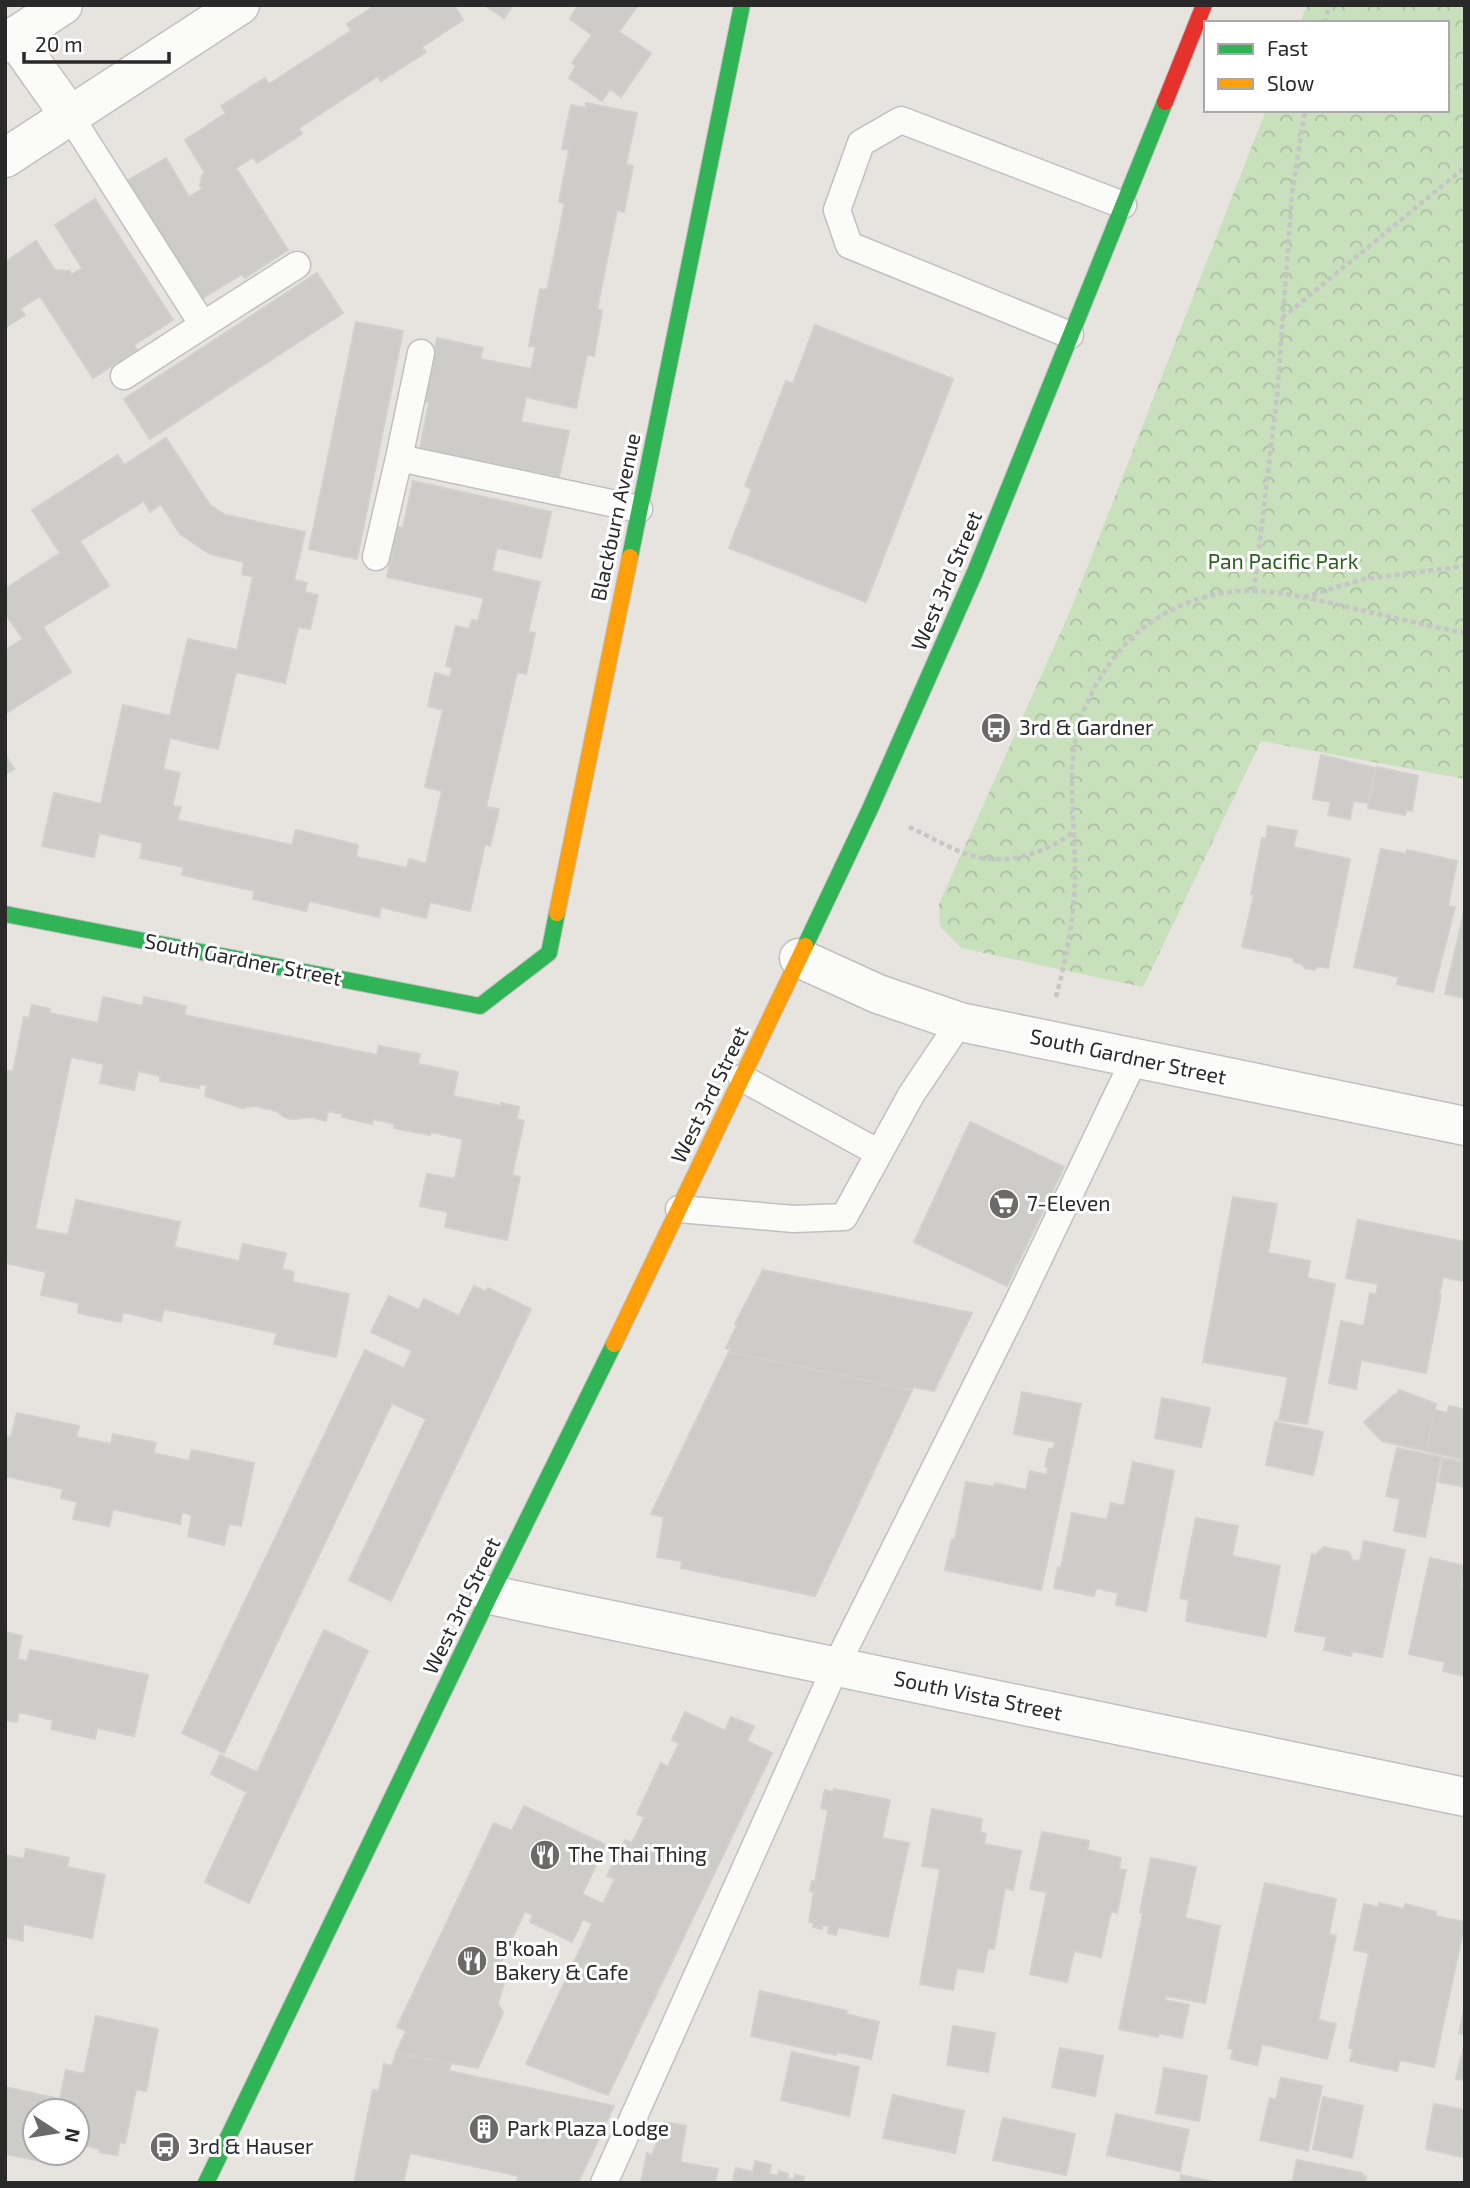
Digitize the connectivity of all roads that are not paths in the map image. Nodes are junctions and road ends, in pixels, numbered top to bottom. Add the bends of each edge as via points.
1 (63, 5) edge
2 (240, 5) edge
3 (742, 5) edge
4 (1203, 5) edge
5 (8, 35) edge
6 (70, 116) junction
7 (5, 158) edge
8 (1124, 205) junction
9 (298, 265) dead end
10 (204, 325) junction
11 (1070, 335) junction
12 (421, 353) dead end
13 (124, 376) dead end
14 (399, 458) junction
15 (639, 509) junction
16 (376, 557) dead end
17 (5, 914) edge
18 (799, 958) junction
19 (480, 1006) joint
20 (960, 1021) junction
21 (1135, 1058) junction
22 (742, 1078) junction
23 (1465, 1126) edge
24 (879, 1153) junction
25 (678, 1209) junction
26 (490, 1595) junction
27 (836, 1667) junction
28 (1465, 1797) edge
29 (206, 2183) edge
30 (604, 2183) edge

1 - 5 street
2 - 6 street
3 - 15 main road, Blackburn Avenue
4 - 8 main road, West 3rd Street
5 - 6 street
6 - 7 street
6 - 10 lane
8 - 11 main road, West 3rd Street
8 - 11 lane via 901,120 861,143 837,210 849,245
9 - 10 lane
10 - 13 lane
11 - 18 main road, West 3rd Street via 975,572
12 - 14 lane
14 - 15 lane
14 - 16 lane
15 - 19 main road, Blackburn Avenue via 549,953
17 - 19 main road, South Gardner Street
18 - 20 street, South Gardner Street via 878,994
18 - 22 main road, West 3rd Street
20 - 21 street, South Gardner Street
20 - 24 lane
21 - 23 street, South Gardner Street
21 - 27 lane
22 - 24 lane
22 - 25 main road, West 3rd Street
24 - 25 lane via 844,1217 794,1219
25 - 26 main road, West 3rd Street
26 - 27 street, South Vista Street
26 - 29 main road, West 3rd Street
27 - 28 street, South Vista Street
27 - 30 lane

